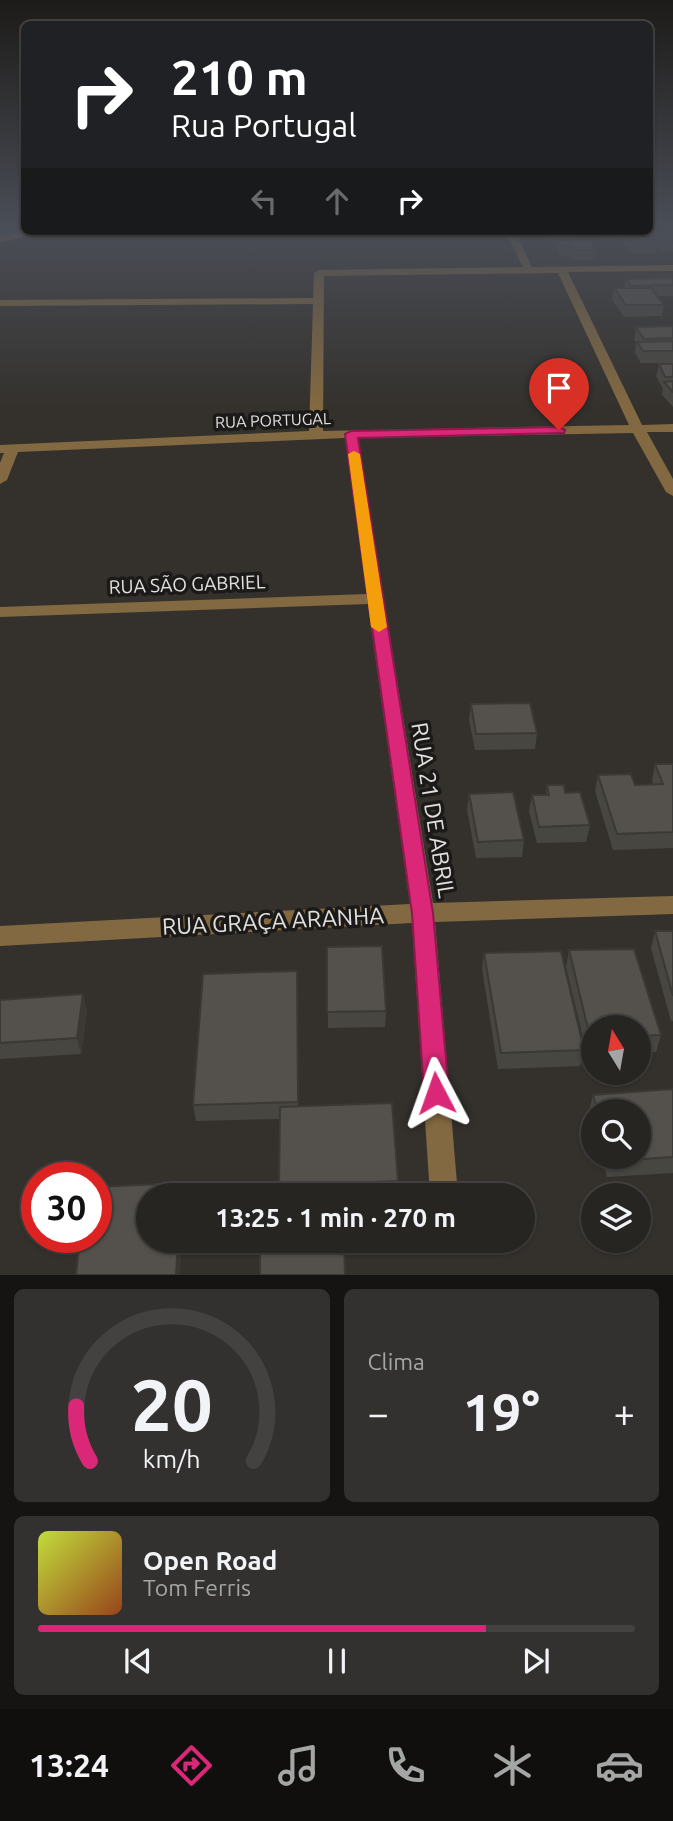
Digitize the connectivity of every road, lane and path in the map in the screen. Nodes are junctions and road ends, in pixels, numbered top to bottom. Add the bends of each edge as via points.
1 (318, 288) edge
2 (570, 288) edge
3 (319, 301) junction
4 (0, 303) edge
5 (673, 428) edge
6 (638, 429) junction
7 (351, 434) junction
8 (316, 435) junction
9 (7, 449) edge
10 (0, 480) edge
11 (673, 492) edge
12 (374, 599) junction
13 (0, 612) edge
14 (673, 905) edge
15 (423, 913) junction
16 (0, 936) edge
17 (443, 1183) edge

1 - 3 street
2 - 6 street
3 - 4 street
3 - 8 street
5 - 6 street, RUA PORTUGAL
6 - 7 street, RUA PORTUGAL
6 - 11 street
7 - 8 street, RUA PORTUGAL
7 - 12 street, RUA 21 DE ABRIL
8 - 9 street, RUA PORTUGAL
9 - 10 street
12 - 13 street, RUA SÃO GABRIEL
12 - 15 street, RUA 21 DE ABRIL
14 - 15 street, RUA GRAÇA ARANHA
15 - 16 street, RUA GRAÇA ARANHA
15 - 17 street, RUA 21 DE ABRIL

